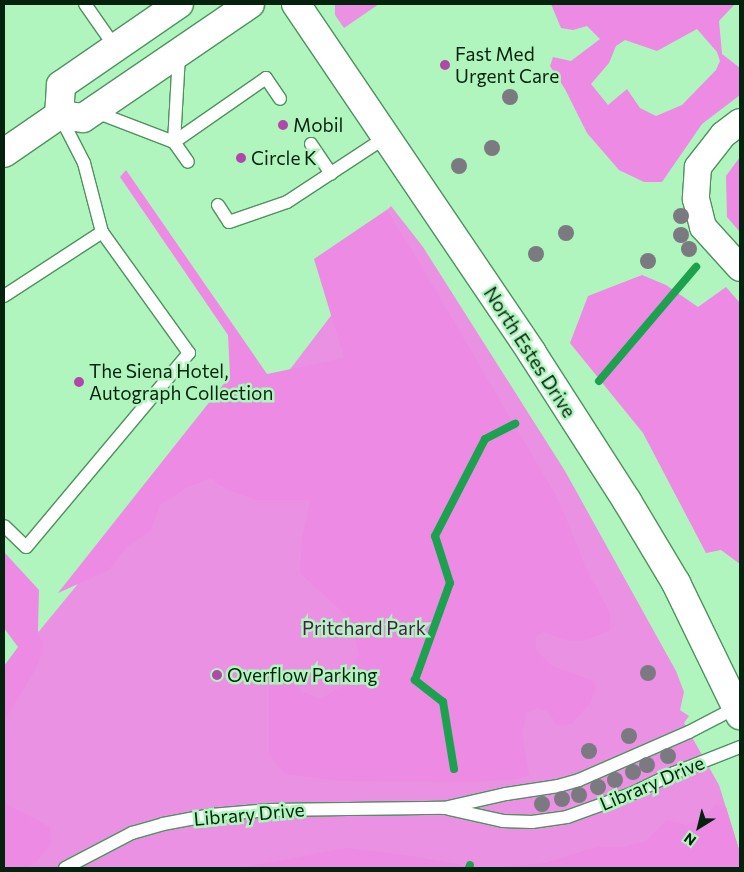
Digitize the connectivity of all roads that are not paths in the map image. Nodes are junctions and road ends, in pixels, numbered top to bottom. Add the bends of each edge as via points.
1 (85, 4) edge
2 (179, 4) edge
3 (250, 4) edge
4 (296, 4) edge
5 (115, 47) junction
6 (180, 52) junction
7 (280, 100) dead end
8 (93, 111) junction
9 (59, 115) junction
10 (740, 122) edge
11 (386, 137) junction
12 (174, 142) junction
13 (311, 144) dead end
14 (4, 153) edge
15 (188, 162) dead end
16 (331, 174) junction
17 (218, 205) dead end
18 (102, 232) junction
19 (740, 268) edge
20 (4, 296) edge
21 (4, 526) edge
22 (739, 711) edge
23 (740, 747) edge
24 (444, 808) junction
25 (65, 868) edge

1 - 5 lane
2 - 5 main road
3 - 6 main road
4 - 11 main road, North Estes Drive
5 - 9 main road via 61,85
6 - 8 main road
6 - 12 lane
7 - 12 lane via 266,78
8 - 9 main road via 83,118
8 - 12 lane
9 - 14 main road
9 - 18 lane via 84,163
10 - 19 street via 723,135 698,167 696,199 703,227
11 - 16 lane
11 - 22 main road, North Estes Drive via 627,501 676,583
12 - 15 lane
13 - 16 lane
16 - 17 lane via 287,202 229,222
18 - 20 lane
18 - 21 lane via 189,353 26,547
22 - 24 lane, Library Drive via 579,780
23 - 24 lane, Library Drive via 631,794 567,817 532,822 503,821
24 - 25 lane, Library Drive via 270,810 211,815 132,833

